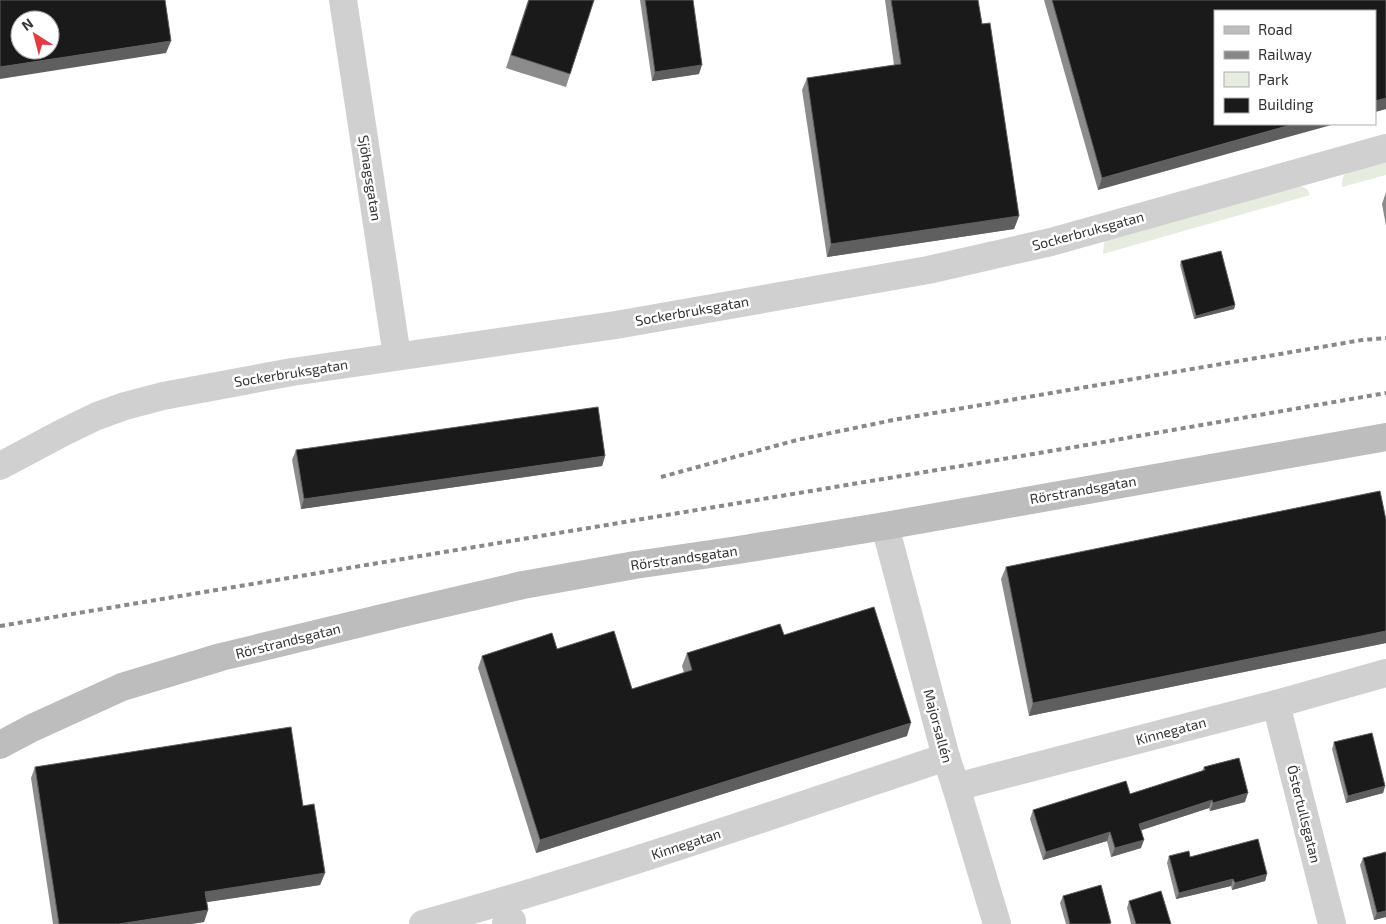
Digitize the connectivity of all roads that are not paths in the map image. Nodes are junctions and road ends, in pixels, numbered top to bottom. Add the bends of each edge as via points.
1 (342, 0) edge
2 (1386, 148) edge
3 (397, 356) junction
4 (1386, 437) edge
5 (0, 466) edge
6 (886, 526) junction
7 (1386, 673) edge
8 (1276, 704) junction
9 (0, 745) edge
10 (946, 757) junction
11 (956, 787) junction
12 (510, 917) edge
13 (424, 924) edge
14 (997, 924) edge
15 (1332, 924) edge

1 - 3 street, Sjöhagsgatan
2 - 3 street, Sockerbruksgatan via 1051,242 928,270 616,325
3 - 5 street, Sockerbruksgatan via 221,384 125,406 97,416
4 - 6 main road, Rörstrandsgatan
6 - 9 main road, Rörstrandsgatan via 523,585 221,657 122,687
6 - 10 street, Majorsallén
7 - 8 street, Kinnegatan
8 - 11 street, Kinnegatan
8 - 15 street, Östertullsgatan
10 - 11 street, Majorsallén
10 - 12 street, Kinnegatan via 734,828
11 - 14 street, Majorsallén
12 - 13 street, Kinnegatan

